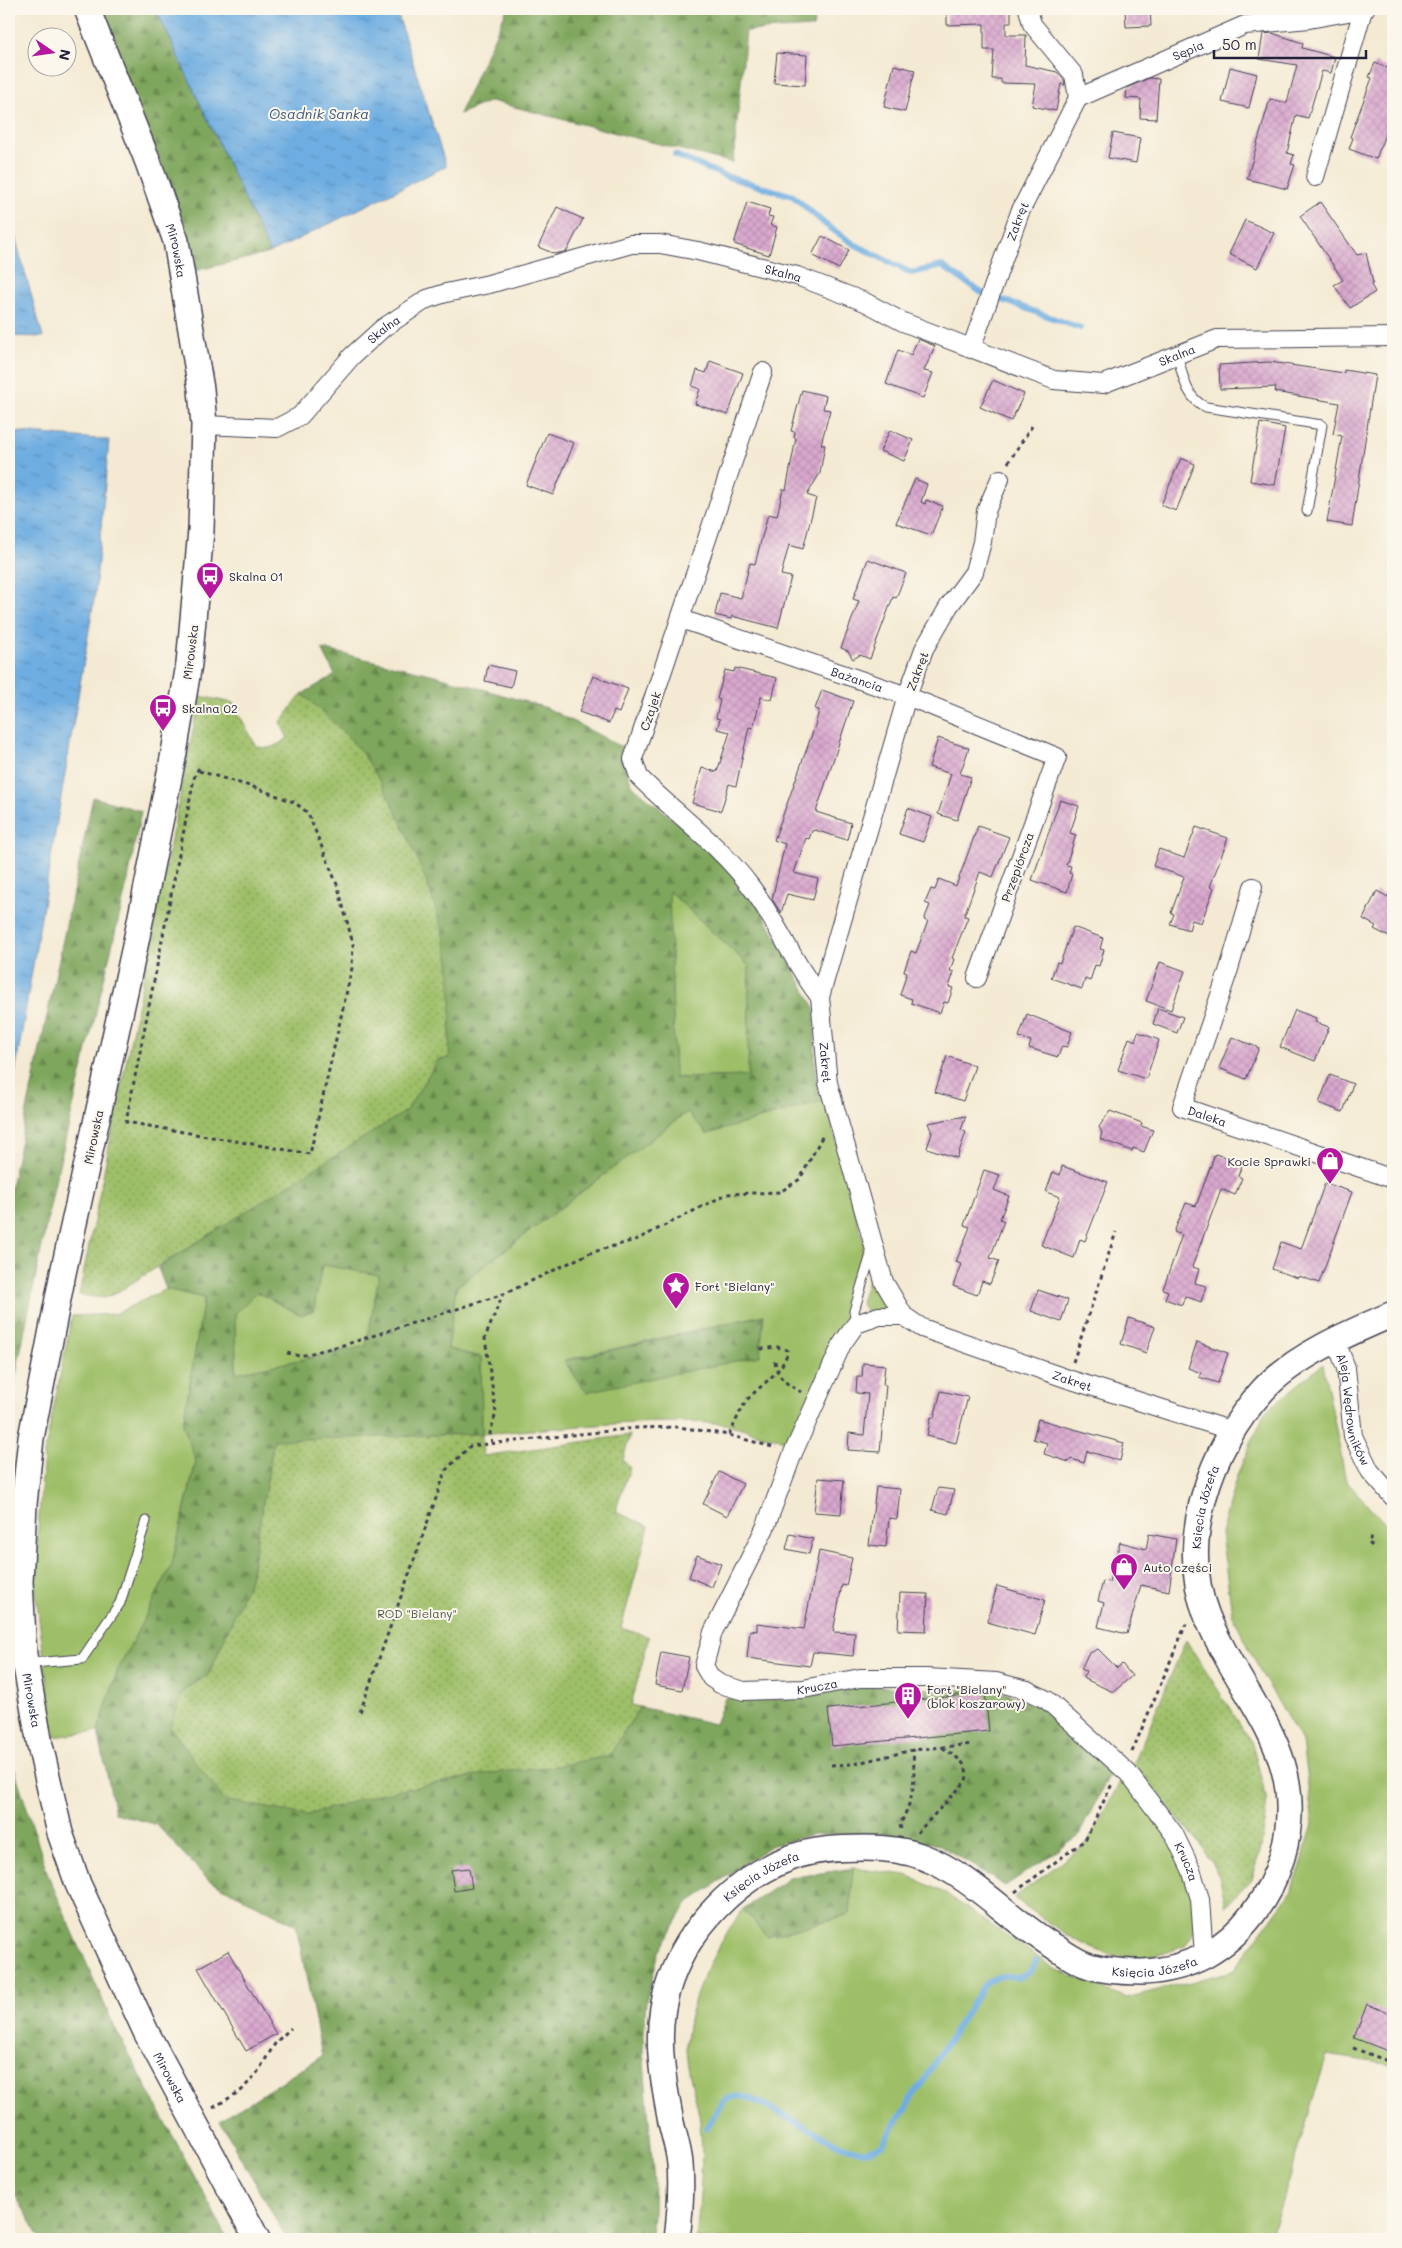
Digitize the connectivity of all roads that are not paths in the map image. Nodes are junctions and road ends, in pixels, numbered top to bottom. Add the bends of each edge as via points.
1 (87, 9) edge
2 (1028, 9) edge
3 (1364, 9) edge
4 (1078, 98) junction
5 (1315, 177) dead end
6 (1393, 337) edge
7 (971, 349) junction
8 (1177, 354) junction
9 (763, 372) dead end
10 (204, 425) junction
11 (1000, 479) road end
12 (1306, 511) dead end
13 (681, 619) junction
14 (907, 696) junction
15 (1058, 757) joint
16 (1253, 887) dead end
17 (977, 978) dead end
18 (820, 997) junction
19 (1393, 1179) edge
20 (873, 1246) junction
21 (1393, 1314) edge
22 (904, 1316) junction
23 (856, 1324) junction
24 (1336, 1341) junction
25 (1233, 1431) junction
26 (1393, 1497) edge
27 (146, 1521) dead end
28 (17, 1665) edge
29 (1204, 1956) junction
30 (257, 2239) edge
31 (677, 2239) edge

1 - 10 main road, Mirowska via 176,241 194,337
2 - 4 street via 1032,24 1074,75
3 - 4 street, Sępia via 1309,19 1245,25
3 - 5 street, Sępia
4 - 7 street, Zakręt via 1020,212
6 - 8 street, Skalna via 1217,339
7 - 8 street, Skalna via 1054,380 1103,384
7 - 10 street, Skalna via 903,322 866,302 797,276 698,251 660,244 631,244 427,299 383,328 352,356 300,416 288,424 277,428
8 - 12 lane via 1190,397 1206,407 1322,426
9 - 13 street, Czajek
10 - 28 main road, Mirowska via 201,539 189,664 137,936 63,1273 31,1438 24,1504
11 - 14 street, Zakręt via 986,511 974,572 924,649
13 - 14 street, Bażancia
13 - 18 street, Czajek via 633,759 639,777 729,860 752,888
14 - 15 street, Bażancia
14 - 18 street, Zakręt
15 - 17 street, Przepiórcza
16 - 19 street, Daleka via 1182,1107
18 - 20 street, Zakręt via 828,1083
20 - 22 street, Zakręt via 884,1282
20 - 23 lane via 854,1311
21 - 24 main road, Księcia Józefa
22 - 23 street via 879,1316
22 - 25 street, Zakręt via 922,1328 1068,1379
23 - 29 street, Krucza via 842,1344 793,1453 765,1528 713,1632 704,1666 711,1678 720,1684 744,1691 803,1689 860,1678 996,1682 1027,1690 1046,1700 1128,1773 1174,1834 1191,1869 1200,1899
24 - 25 main road, Księcia Józefa via 1296,1363 1264,1389
24 - 26 street, Aleja Wędrowników via 1346,1368 1352,1436 1370,1471
25 - 29 main road, Księcia Józefa via 1217,1460 1197,1522 1197,1578 1208,1618 1231,1666 1264,1717 1277,1745 1289,1795 1287,1839 1280,1865 1247,1923
27 - 28 lane via 120,1603 82,1659
28 - 30 main road, Mirowska via 60,1833 78,1884 146,2032
29 - 31 main road, Księcia Józefa via 1164,1971 1123,1972 1082,1964 1040,1938 959,1875 905,1852 844,1848 792,1857 774,1865 732,1892 697,1930 670,1979 660,2034 663,2078 680,2160

